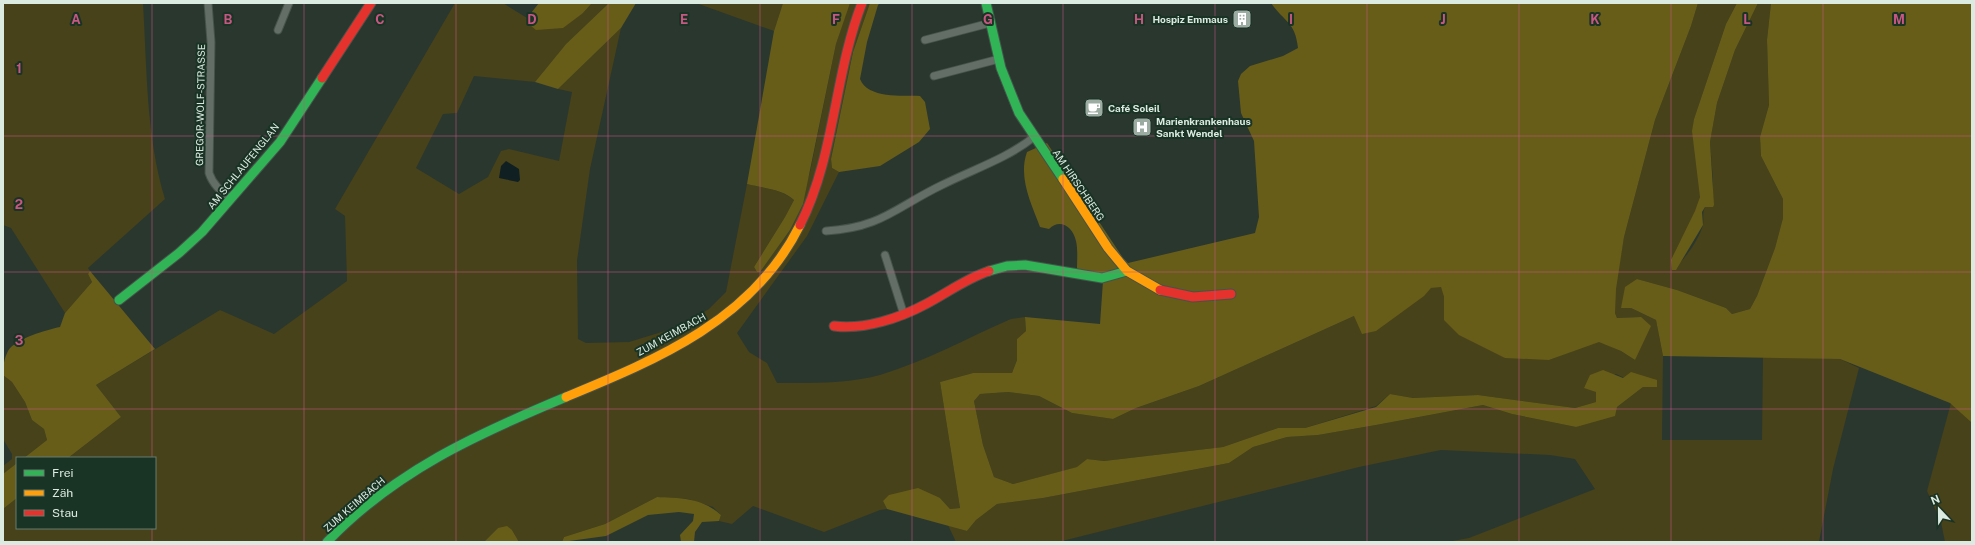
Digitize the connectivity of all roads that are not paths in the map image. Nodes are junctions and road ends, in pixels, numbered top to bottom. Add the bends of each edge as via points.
1 (208, 3) edge
2 (289, 3) edge
3 (372, 3) edge
4 (862, 3) edge
5 (986, 3) edge
6 (990, 23) junction
7 (278, 30) dead end
8 (925, 40) dead end
9 (999, 59) junction
10 (934, 76) dead end
11 (1034, 137) junction
12 (230, 198) junction
13 (826, 231) dead end
14 (885, 255) dead end
15 (1127, 271) junction
16 (1231, 294) dead end
17 (119, 300) dead end
18 (904, 314) junction
19 (834, 326) dead end
20 (327, 542) edge

1 - 12 street, GREGOR-WOLF-STRASSE via 211,42 209,173 216,187
2 - 7 street
3 - 12 street, AM SCHLAUFENGLAN via 280,142
4 - 20 street, ZUM KEIMBACH via 847,46 830,131 810,203 790,244 769,274 736,306 707,328 652,359 470,438 410,472 378,495
5 - 6 street, AM HIRSCHBERG
6 - 8 street
6 - 9 street, AM HIRSCHBERG
9 - 10 street
9 - 11 street, AM HIRSCHBERG via 1017,107
11 - 13 street via 1000,160 902,204 887,217 859,227
11 - 15 street, AM HIRSCHBERG via 1108,248
12 - 17 street, AM SCHLAUFENGLAN via 202,232
14 - 18 street
15 - 16 street, AM HIRSCHBERG via 1161,291 1193,297
15 - 18 street via 1102,278 1025,265 1007,266 977,275
18 - 19 street via 874,324 848,328

